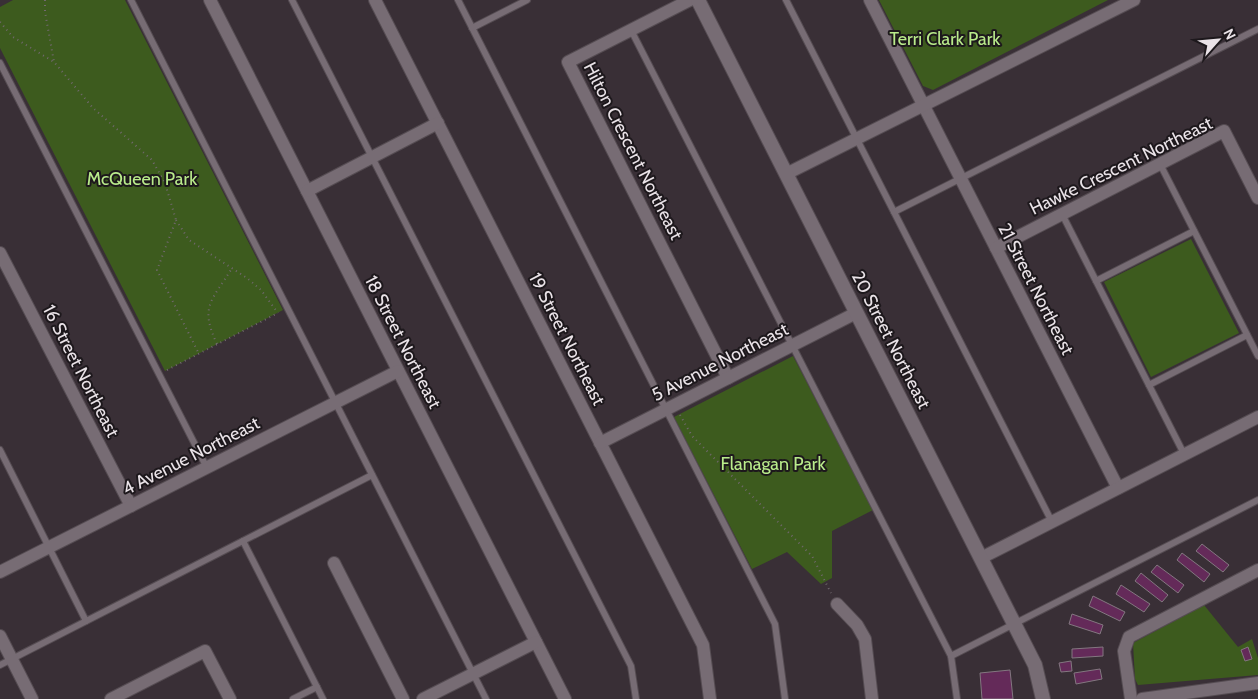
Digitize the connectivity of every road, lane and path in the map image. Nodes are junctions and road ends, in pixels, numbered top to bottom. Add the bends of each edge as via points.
1 (45, 0) edge
2 (131, 0) edge
3 (210, 0) edge
4 (292, 0) edge
5 (375, 0) edge
6 (458, 0) edge
7 (527, 0) edge
8 (690, 0) edge
9 (698, 0) edge
10 (786, 0) edge
11 (870, 0) edge
12 (1134, 0) edge
13 (0, 22) edge
14 (472, 28) junction
15 (1258, 29) edge
16 (631, 30) junction
17 (54, 62) junction
18 (0, 63) edge
19 (924, 105) junction
20 (438, 123) junction
21 (856, 139) junction
22 (372, 157) junction
23 (1160, 164) junction
24 (786, 174) junction
25 (961, 178) junction
26 (306, 191) junction
27 (1258, 198) edge
28 (894, 212) junction
29 (1062, 214) junction
30 (176, 220) junction
31 (1194, 231) junction
32 (996, 248) junction
33 (0, 253) edge
34 (232, 268) junction
35 (1096, 281) junction
36 (284, 310) dead end
37 (278, 313) junction
38 (856, 313) junction
39 (1247, 335) junction
40 (217, 344) junction
41 (791, 346) junction
42 (199, 354) junction
43 (1258, 356) edge
44 (164, 371) dead end
45 (398, 371) junction
46 (728, 378) junction
47 (1149, 385) junction
48 (335, 403) junction
49 (670, 407) junction
50 (1258, 417) edge
51 (600, 442) junction
52 (0, 450) edge
53 (1184, 454) junction
54 (207, 468) junction
55 (372, 475) junction
56 (1118, 488) junction
57 (1258, 500) edge
58 (130, 506) junction
59 (1052, 522) junction
60 (243, 541) junction
61 (49, 547) junction
62 (981, 558) junction
63 (334, 563) dead end
64 (1258, 570) edge
65 (0, 572) edge
66 (837, 604) joint
67 (86, 621) junction
68 (1014, 623) junction
69 (0, 636) edge
70 (536, 642) junction
71 (951, 656) junction
72 (6, 662) edge
73 (473, 674) junction
74 (1258, 683) edge
75 (317, 687) junction
76 (32, 699) edge
77 (111, 699) edge
78 (230, 699) edge
79 (293, 699) edge
80 (323, 699) edge
81 (403, 699) edge
82 (423, 699) edge
83 (486, 699) edge
84 (565, 699) edge
85 (636, 699) edge
86 (710, 699) edge
87 (785, 699) edge
88 (872, 699) edge
89 (957, 699) edge
90 (1043, 699) edge
91 (1131, 699) edge
92 (1142, 699) edge

1 - 17 path
2 - 48 lane
3 - 26 street, 18 Street Northeast
4 - 22 lane
5 - 20 street, 19 Street Northeast
6 - 14 lane
7 - 14 lane
8 - 16 street, Hilton Crescent Northeast
9 - 24 street, 20 Street Northeast
10 - 21 lane
11 - 19 street, 21 Street Northeast
12 - 19 street
13 - 17 path via 13,37
14 - 49 lane
15 - 25 lane
16 - 41 lane
16 - 46 street, Hilton Crescent Northeast via 568,62
17 - 30 path via 93,108 152,160 165,183
18 - 54 lane
19 - 21 street
19 - 25 street, 21 Street Northeast
20 - 22 street
20 - 51 street, 19 Street Northeast
21 - 24 street
21 - 28 lane
22 - 26 street
22 - 85 lane via 631,666
23 - 27 street, Hawke Crescent Northeast via 1224,132
23 - 29 street, Hawke Crescent Northeast
23 - 31 lane
24 - 38 street, 20 Street Northeast
25 - 28 lane
25 - 32 street, 21 Street Northeast
26 - 45 street, 18 Street Northeast
28 - 59 lane
29 - 32 street, Hawke Crescent Northeast
29 - 35 lane
30 - 34 path via 189,240
30 - 42 path via 157,270
31 - 35 lane
31 - 39 lane
32 - 56 street, 21 Street Northeast
33 - 58 street, 16 Street Northeast
34 - 37 path via 261,290
34 - 40 path via 208,305 208,324
35 - 47 lane
36 - 37 path
37 - 40 path
38 - 41 street, 5 Avenue Northeast
38 - 62 street, 20 Street Northeast
39 - 43 lane
39 - 47 lane
40 - 42 path
41 - 46 street, 5 Avenue Northeast
41 - 71 lane
42 - 44 path
45 - 48 street, 4 Avenue Northeast
45 - 70 street, 18 Street Northeast
46 - 49 street, 5 Avenue Northeast
47 - 53 lane
48 - 54 street, 4 Avenue Northeast
48 - 55 lane
49 - 51 street, 5 Avenue Northeast
49 - 66 path via 692,436 812,556
49 - 87 lane via 775,624
50 - 53 street
51 - 86 street, 19 Street Northeast via 703,645
52 - 61 lane
53 - 56 street
54 - 58 street, 4 Avenue Northeast
55 - 60 lane
55 - 73 lane
56 - 59 street
57 - 68 lane
58 - 61 street, 4 Avenue Northeast
59 - 62 street
60 - 67 lane
60 - 75 lane
61 - 65 street, 4 Avenue Northeast
61 - 67 lane
62 - 68 street, 20 Street Northeast
63 - 81 street
64 - 91 street via 1129,636 1124,651
66 - 88 street via 858,625 865,639
67 - 72 lane
68 - 71 lane
68 - 90 street, 20 Street Northeast via 1036,665
69 - 72 street
70 - 73 street
70 - 84 street, 18 Street Northeast
71 - 89 lane
72 - 76 street
73 - 82 street
73 - 83 lane
74 - 92 street
75 - 79 lane
75 - 80 lane
77 - 78 street via 205,651

